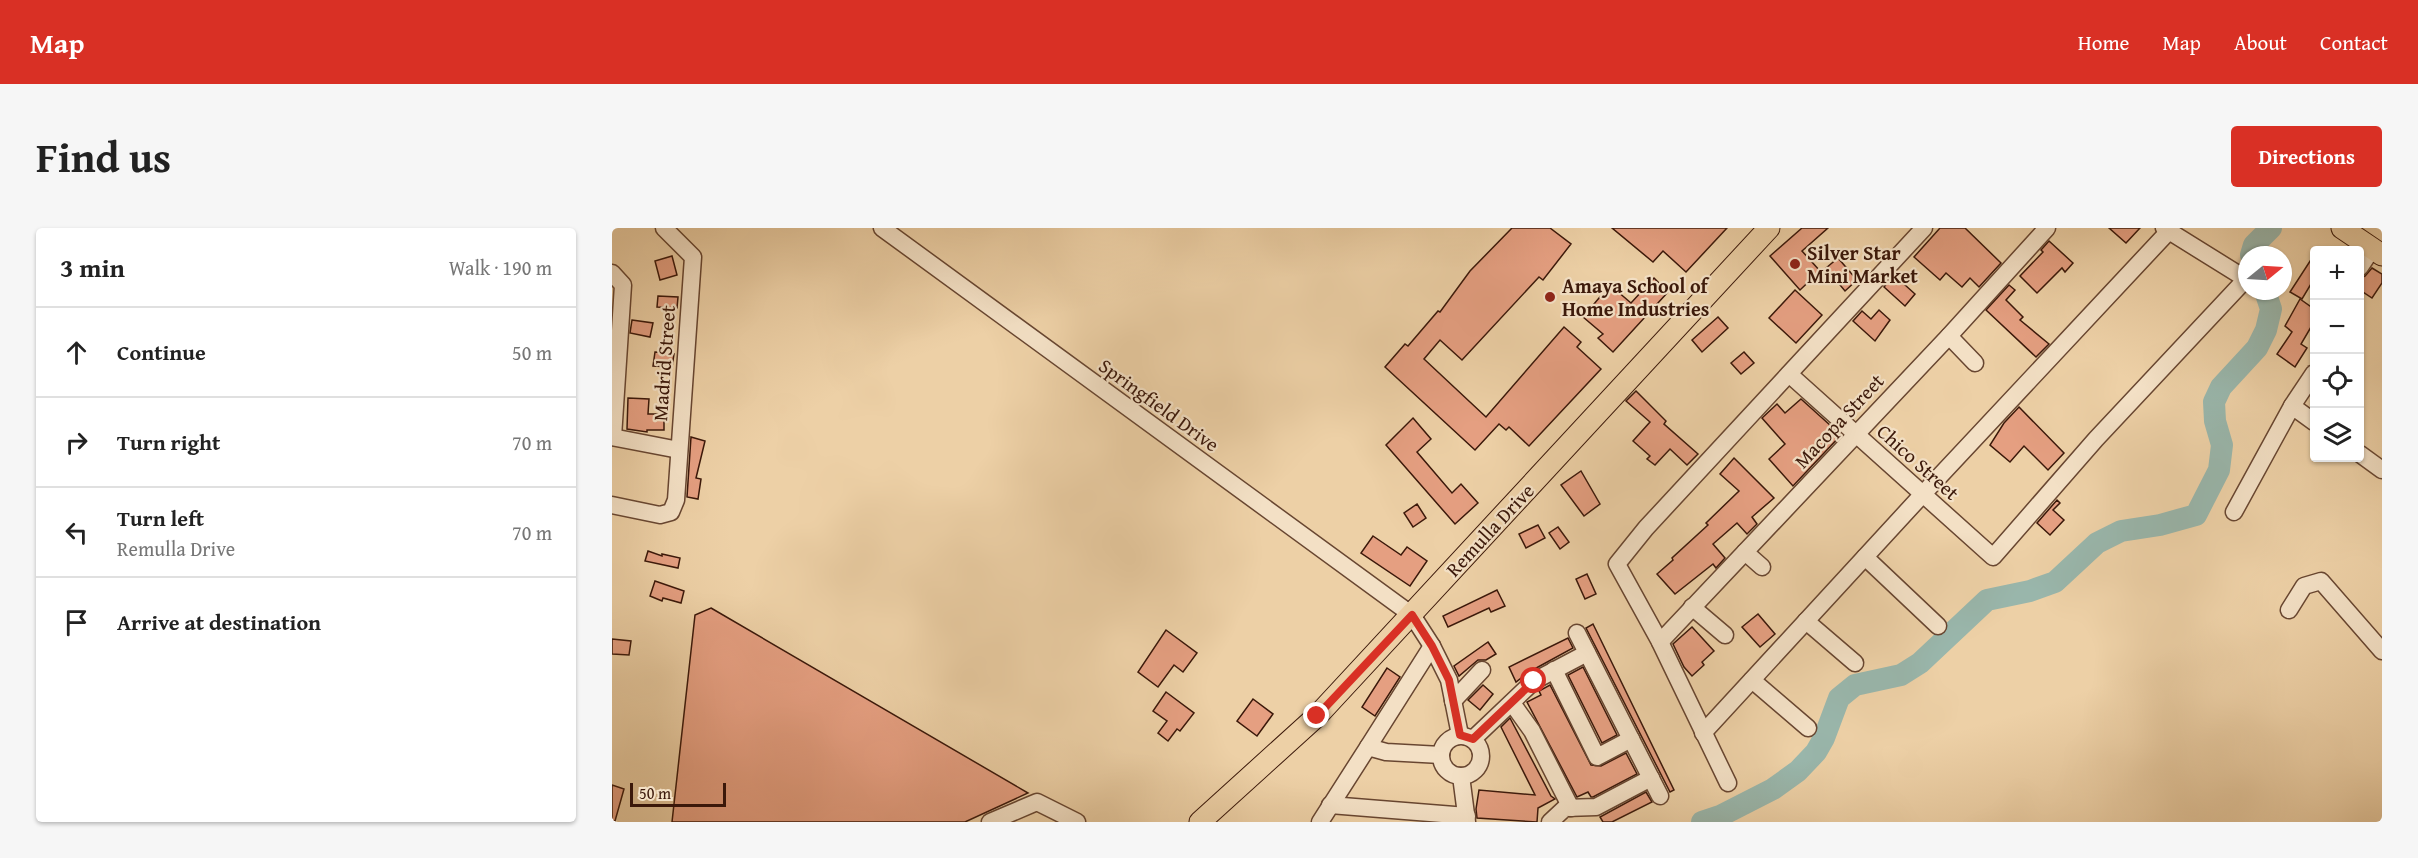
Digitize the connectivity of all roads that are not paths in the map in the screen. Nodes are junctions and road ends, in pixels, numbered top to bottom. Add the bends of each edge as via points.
1 (664, 228) edge
2 (882, 228) edge
3 (1769, 228) edge
4 (1924, 228) edge
5 (2047, 228) edge
6 (2342, 228) edge
7 (2167, 230) edge
8 (2377, 252) edge
9 (2364, 263) edge
10 (612, 273) edge
11 (1949, 336) junction
12 (1975, 363) dead end
13 (1789, 374) junction
14 (2310, 379) edge
15 (2292, 406) junction
16 (2310, 419) edge
17 (1856, 434) junction
18 (612, 437) edge
19 (679, 450) junction
20 (2364, 457) edge
21 (2382, 470) edge
22 (1922, 495) junction
23 (612, 505) edge
24 (2234, 512) dead end
25 (1745, 552) junction
26 (1865, 557) junction
27 (1762, 567) dead end
28 (1692, 608) junction
29 (2289, 610) dead end
30 (1412, 615) junction
31 (1806, 621) junction
32 (1938, 626) dead end
33 (1577, 633) dead end
34 (1725, 635) dead end
35 (1660, 642) junction
36 (1432, 646) junction
37 (2382, 651) edge
38 (1587, 653) junction
39 (1855, 663) dead end
40 (1482, 670) dead end
41 (1554, 670) junction
42 (1752, 680) junction
43 (1453, 701) junction
44 (1512, 703) junction
45 (1808, 728) dead end
46 (1703, 734) junction
47 (1466, 737) junction
48 (1631, 739) junction
49 (1368, 747) junction
50 (1441, 755) junction
51 (1461, 776) junction
52 (1651, 778) junction
53 (1728, 783) dead end
54 (1660, 796) dead end
55 (1330, 805) junction
56 (1571, 808) junction
57 (1467, 819) edge
58 (990, 822) edge
59 (1077, 822) edge
60 (1200, 822) edge
61 (1320, 822) edge
62 (1550, 822) edge

1 - 19 street, Madrid Street via 693,256
2 - 30 street, Springfield Drive
3 - 30 main road, Remulla Drive
4 - 13 street
5 - 11 street, Macopa Street
6 - 8 main road
7 - 22 street
7 - 22 street, Chico Street via 2246,279 2096,439 1994,556
8 - 9 street
10 - 18 street via 623,285
11 - 12 street
11 - 17 street, Macopa Street
13 - 17 street, Chico Street
13 - 35 street via 1617,564
14 - 15 street
15 - 16 street
15 - 24 street
17 - 22 street, Chico Street
17 - 25 street, Macopa Street
18 - 19 street
19 - 23 street, Madrid Street via 676,500 671,512 660,515
20 - 21 street
22 - 26 street
25 - 27 street
25 - 28 street, Macopa Street
26 - 31 street
26 - 32 street
28 - 34 street
28 - 35 street, Macopa Street
29 - 37 street via 2304,586 2321,581
30 - 36 street
30 - 60 main road, Remulla Drive via 1317,716
31 - 39 street
31 - 42 street
33 - 38 street
35 - 46 street
36 - 43 street via 1449,680
36 - 49 street
38 - 41 street
38 - 48 street
40 - 43 street
41 - 44 street via 1534,681
41 - 48 street via 1598,757
42 - 45 street
42 - 46 street
43 - 47 street
44 - 47 street
44 - 56 street via 1532,731
46 - 53 street
47 - 50 street via 1454,736 1444,744
47 - 51 street via 1481,750 1480,762 1473,772
48 - 52 street
49 - 50 street via 1386,752
49 - 55 street
50 - 51 street via 1444,767
51 - 57 street
52 - 54 street
52 - 56 street via 1596,807
55 - 57 street
55 - 61 street
56 - 62 street via 1565,808
58 - 59 street via 1037,802

